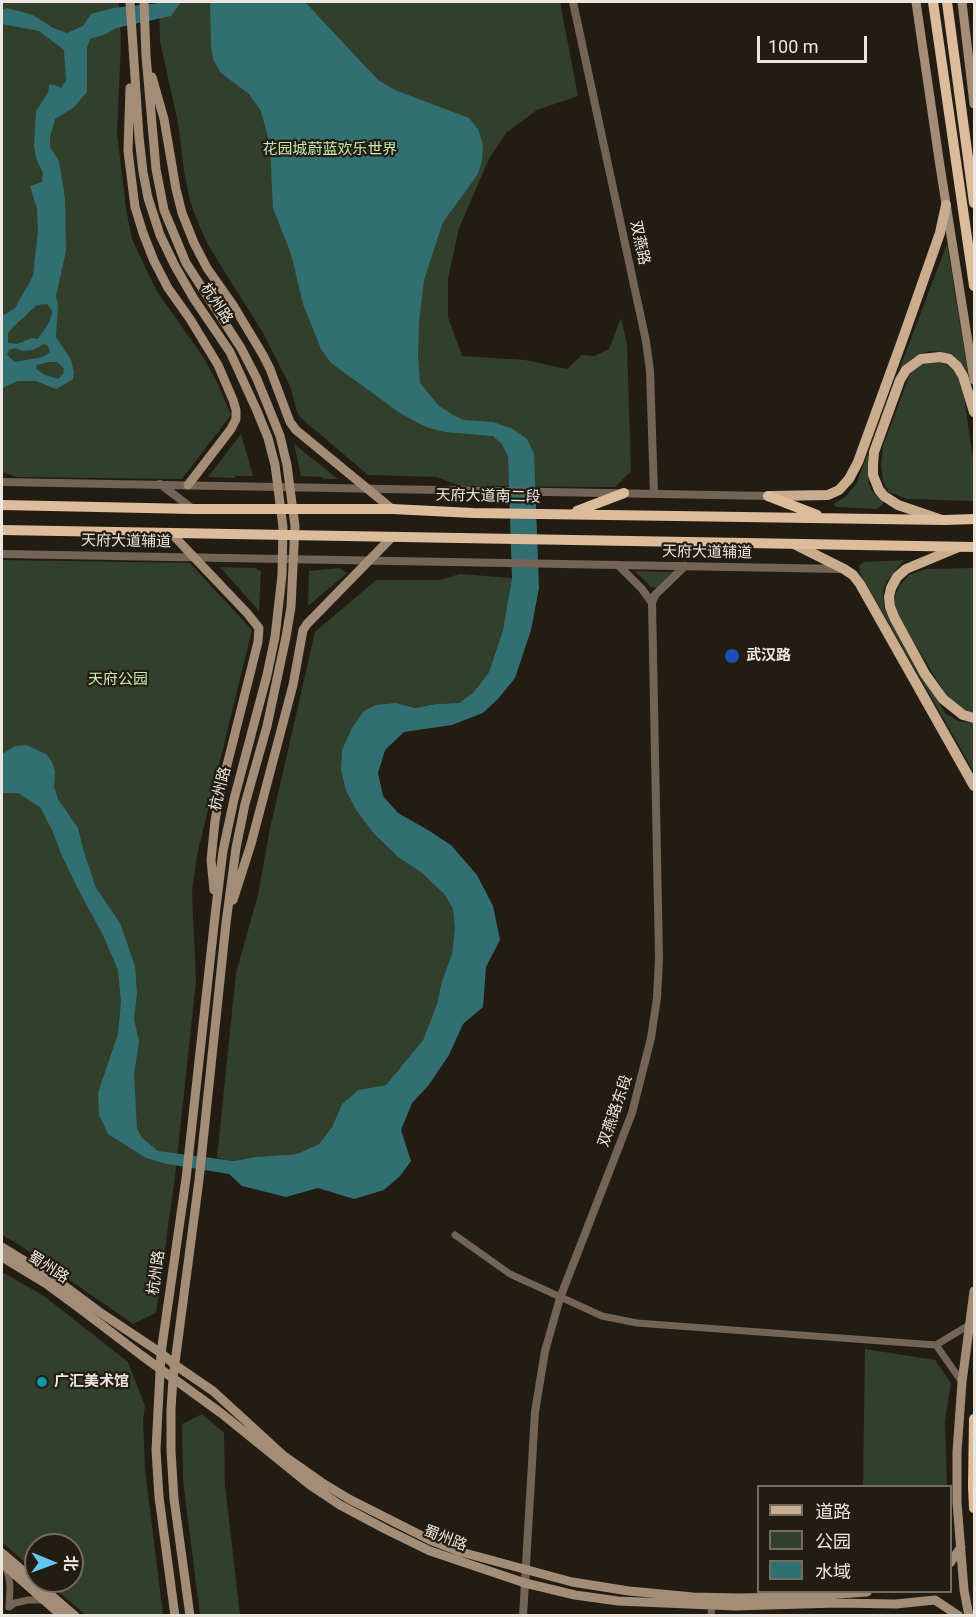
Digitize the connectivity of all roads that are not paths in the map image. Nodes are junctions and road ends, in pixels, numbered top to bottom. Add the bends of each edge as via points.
1 (573, 2) edge
2 (916, 2) edge
3 (933, 2) edge
4 (947, 2) edge
5 (962, 2) edge
6 (130, 3) edge
7 (144, 3) edge
8 (146, 56) junction
9 (133, 59) junction
10 (975, 104) edge
11 (975, 203) edge
12 (946, 205) junction
13 (975, 285) edge
14 (975, 380) edge
15 (975, 412) edge
16 (2, 482) edge
17 (159, 484) junction
18 (188, 485) junction
19 (365, 488) junction
20 (624, 493) junction
21 (654, 494) junction
22 (768, 496) junction
23 (2, 505) edge
24 (193, 509) junction
25 (392, 509) junction
26 (572, 514) junction
27 (825, 518) junction
28 (975, 519) edge
29 (945, 520) junction
30 (2, 530) edge
31 (171, 533) junction
32 (392, 537) junction
33 (794, 544) junction
34 (959, 547) junction
35 (975, 547) edge
36 (2, 554) edge
37 (194, 557) junction
38 (370, 560) junction
39 (618, 565) junction
40 (685, 566) junction
41 (844, 569) junction
42 (652, 603) junction
43 (975, 718) edge
44 (975, 786) edge
45 (216, 907) junction
46 (226, 923) junction
47 (455, 1235) dead end
48 (2, 1247) edge
49 (2, 1257) edge
50 (975, 1291) edge
51 (560, 1298) junction
52 (969, 1325) junction
53 (936, 1345) junction
54 (161, 1353) junction
55 (175, 1365) junction
56 (160, 1370) junction
57 (173, 1378) junction
58 (962, 1382) junction
59 (975, 1419) edge
60 (975, 1508) edge
61 (961, 1547) junction
62 (2, 1553) edge
63 (952, 1561) edge
64 (3, 1564) edge
65 (526, 1569) junction
66 (525, 1582) junction
67 (852, 1593) edge
68 (45, 1600) junction
69 (712, 1606) edge
70 (9, 1607) junction
71 (5, 1616) edge
72 (62, 1616) edge
73 (75, 1616) edge
74 (175, 1616) edge
75 (190, 1616) edge
76 (523, 1616) edge
77 (959, 1616) edge
78 (969, 1616) edge

1 - 21 street, 双燕路 via 646,341
2 - 12 main road
3 - 13 highway
4 - 11 highway
5 - 10 main road
6 - 9 main road, 杭州路
7 - 8 main road, 杭州路
8 - 19 main road via 164,119 182,213 194,243 263,355 290,422
8 - 46 main road, 杭州路 via 156,169 164,210 186,263 241,348 266,401 280,436 295,526 286,637 245,804
9 - 18 main road via 128,151 137,216 154,261 218,365 236,410 231,429
9 - 45 main road, 杭州路 via 143,172 153,215 175,266 230,352 253,401 275,465 282,517 282,575 275,637 228,826
12 - 14 main road
12 - 22 main road via 940,233 849,479 828,495
15 - 29 main road via 957,366 940,357 921,360 906,370 900,380 874,452 873,475 884,496 898,505
16 - 17 street
17 - 18 street
17 - 24 street
18 - 19 street
19 - 20 street
19 - 25 main road
20 - 21 street
20 - 26 highway
21 - 22 street
22 - 27 highway
23 - 24 highway, 天府大道南二段
24 - 25 highway, 天府大道南二段
25 - 26 highway, 天府大道南二段
26 - 27 highway, 天府大道南二段
27 - 29 highway, 天府大道南二段
28 - 29 highway, 天府大道南二段
30 - 31 highway
31 - 32 highway
31 - 37 main road
32 - 33 highway
32 - 38 main road
33 - 34 highway
33 - 41 main road
34 - 35 highway
34 - 43 main road via 906,569 897,577 889,597 895,619 931,683 953,709
36 - 37 street, 天府大道辅道
37 - 38 street, 天府大道辅道
37 - 45 main road via 259,628 215,821 211,860
38 - 39 street, 天府大道辅道
38 - 46 main road via 303,630 293,686
39 - 40 street, 天府大道辅道
39 - 42 street
40 - 41 street, 天府大道辅道
40 - 42 street via 655,595
41 - 44 main road via 860,584
42 - 51 street, 双燕路东段 via 657,998 632,1113
45 - 54 main road, 杭州路 via 186,1179
46 - 55 main road, 杭州路
47 - 51 street via 510,1274
48 - 54 main road, 蜀州路
49 - 56 main road, 蜀州路 via 48,1285
50 - 52 main road
51 - 53 street via 602,1316 637,1323
51 - 65 street, 双燕路东段 via 545,1351 535,1412
52 - 53 street
52 - 58 main road
53 - 58 street
54 - 55 main road, 蜀州路
54 - 56 main road, 杭州路
55 - 57 main road, 杭州路
55 - 65 main road, 蜀州路 via 213,1391 284,1456 350,1500 430,1540
56 - 57 main road, 蜀州路
56 - 74 main road, 杭州路 via 156,1450
57 - 66 main road, 蜀州路 via 340,1505 430,1551
57 - 75 main road, 杭州路 via 174,1499
58 - 61 main road via 957,1452
59 - 60 highway
61 - 63 main road
61 - 78 main road
62 - 73 main road
64 - 68 main road
64 - 70 street via 9,1577
65 - 66 street, 双燕路东段
65 - 69 main road, 蜀州路 via 572,1582
66 - 69 main road, 蜀州路 via 618,1601
66 - 76 street, 双燕路东段
67 - 69 main road, 蜀州路
68 - 70 street via 28,1600
68 - 72 main road
69 - 77 main road, 蜀州路 via 934,1600
70 - 71 street

